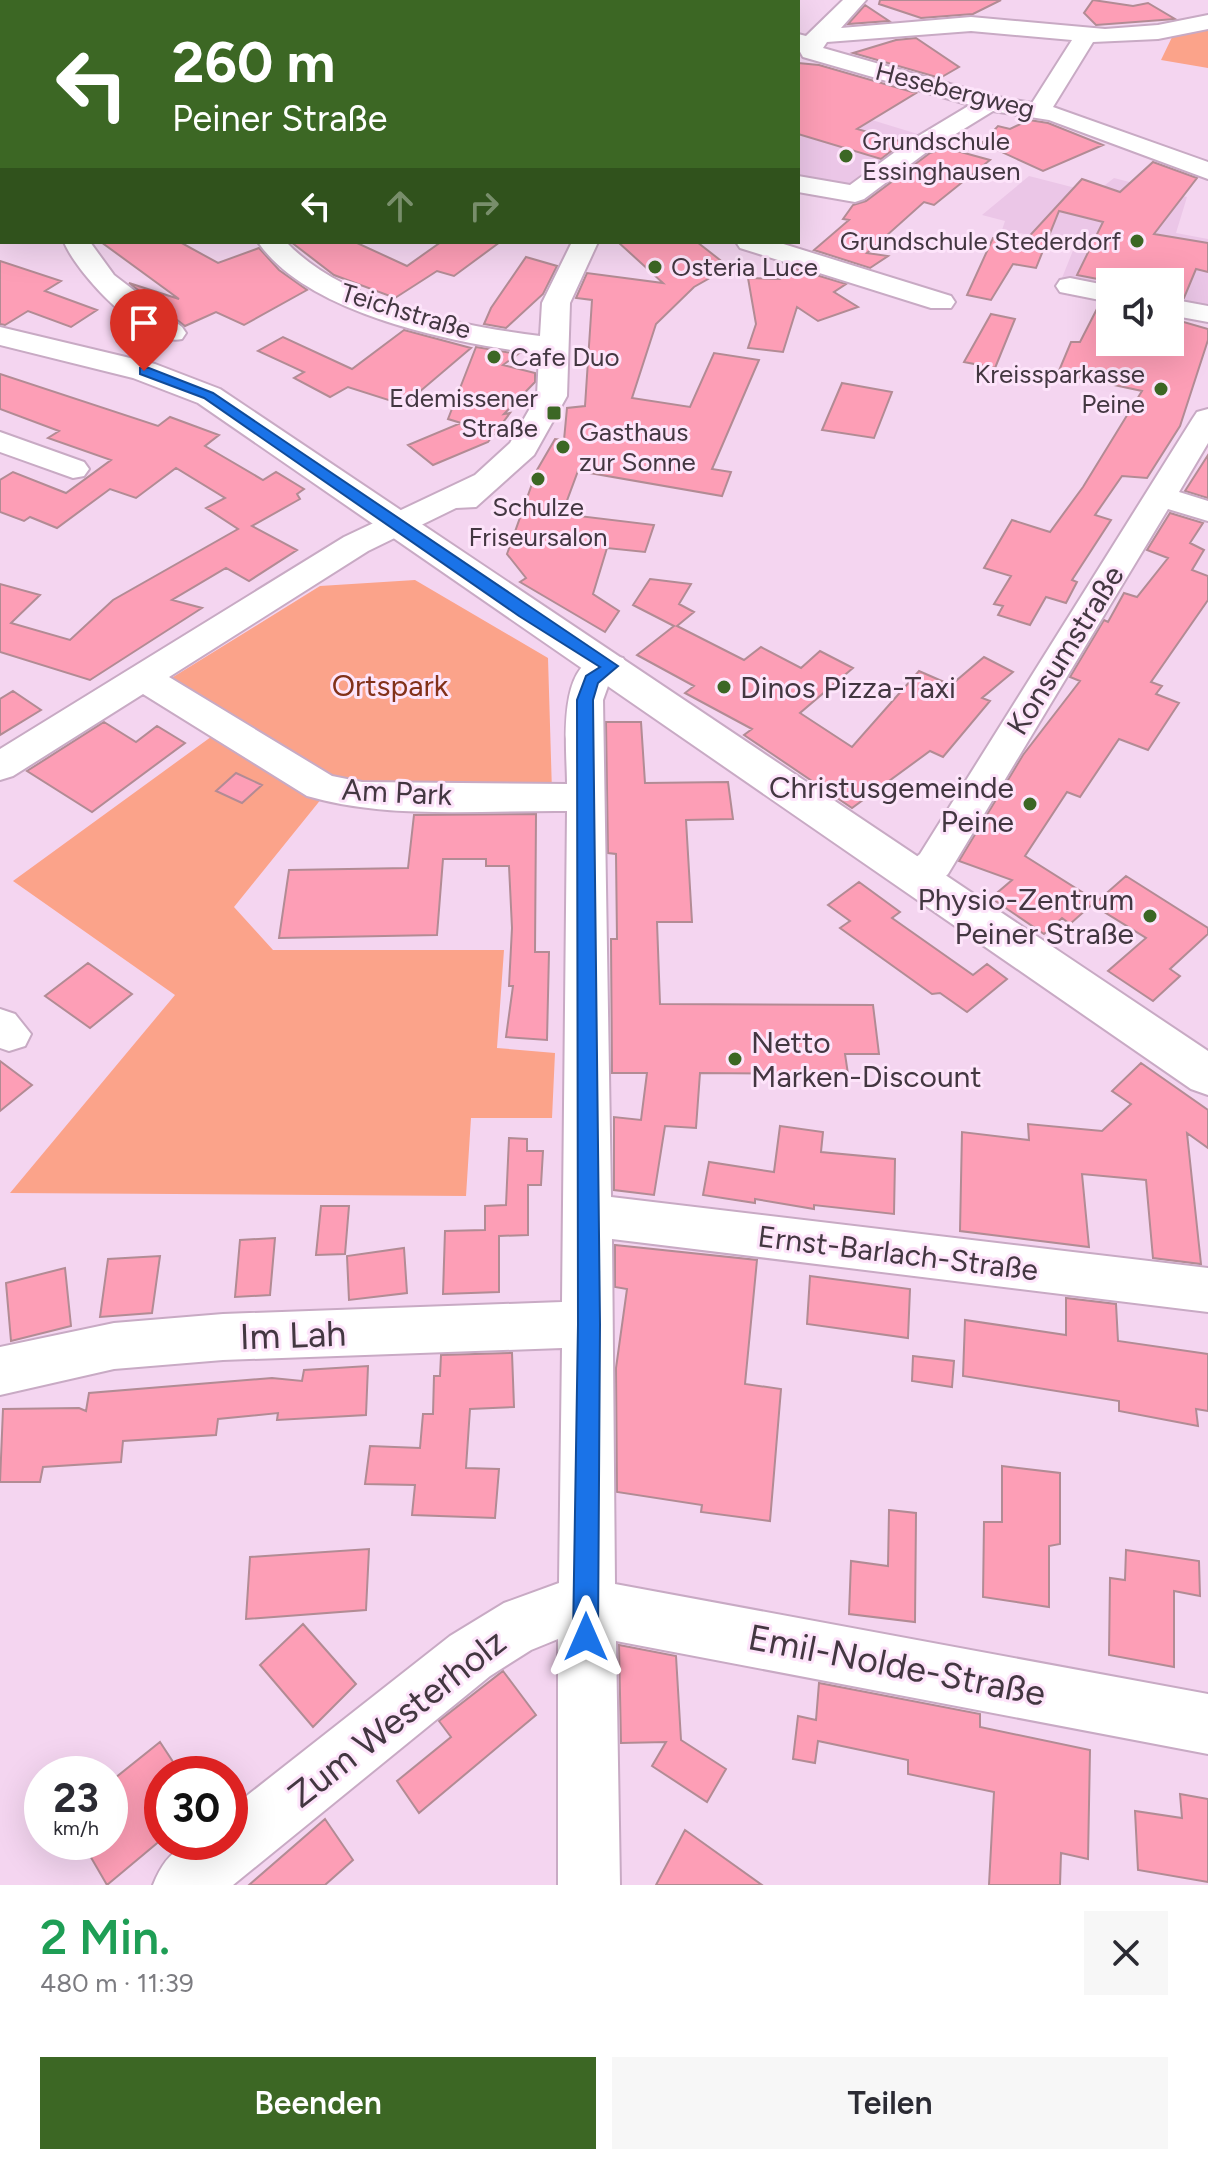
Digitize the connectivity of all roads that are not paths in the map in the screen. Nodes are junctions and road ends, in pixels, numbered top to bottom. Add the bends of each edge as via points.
1 (855, 0) edge
2 (1208, 22) edge
3 (1080, 42) junction
4 (807, 47) edge
5 (989, 103) junction
6 (1039, 110) junction
7 (1208, 171) edge
8 (800, 184) edge
9 (78, 244) edge
10 (273, 244) edge
11 (584, 244) edge
12 (755, 244) edge
13 (1070, 286) dead end
14 (1096, 291) edge
15 (941, 302) dead end
16 (1184, 310) edge
17 (1208, 314) edge
18 (172, 333) dead end
19 (0, 336) edge
20 (556, 347) junction
21 (1208, 418) edge
22 (0, 441) edge
23 (73, 469) dead end
24 (1159, 496) junction
25 (1208, 511) edge
26 (402, 528) junction
27 (610, 666) junction
28 (142, 677) junction
29 (0, 767) edge
30 (587, 798) junction
31 (917, 878) junction
32 (1208, 1076) edge
33 (587, 1215) junction
34 (1208, 1290) edge
35 (589, 1324) junction
36 (0, 1371) edge
37 (585, 1607) junction
38 (1208, 1724) edge
39 (184, 1885) edge
40 (589, 1885) edge

1 - 4 street
2 - 3 street
3 - 4 street via 1042,31 971,24
3 - 6 street
4 - 5 street, Hesebergweg
5 - 6 street, Hesebergweg
5 - 8 street via 855,194
6 - 7 street, Hesebergweg
9 - 18 street via 95,270
10 - 20 street, Teichstraße via 306,276 343,294 453,328
11 - 20 street via 556,303
12 - 15 street
13 - 14 street
16 - 17 street
19 - 26 main road via 136,368 209,396
20 - 26 street via 552,396 534,433 462,503
21 - 24 street, Konsumstraße
22 - 23 street
24 - 25 street
24 - 31 street, Konsumstraße via 934,864
26 - 27 main road
26 - 28 street via 370,553 315,571
27 - 30 street via 591,680 585,700
27 - 31 main road
28 - 29 street
28 - 30 street, Am Park via 321,787 362,795
30 - 33 street
31 - 32 main road
33 - 34 street, Ernst-Barlach-Straße
33 - 35 street
35 - 36 street, Im Lah via 176,1341 114,1346
35 - 37 street
37 - 38 street, Emil-Nolde-Straße
37 - 39 street, Zum Westerholz via 552,1610 518,1624 470,1656
37 - 40 street

